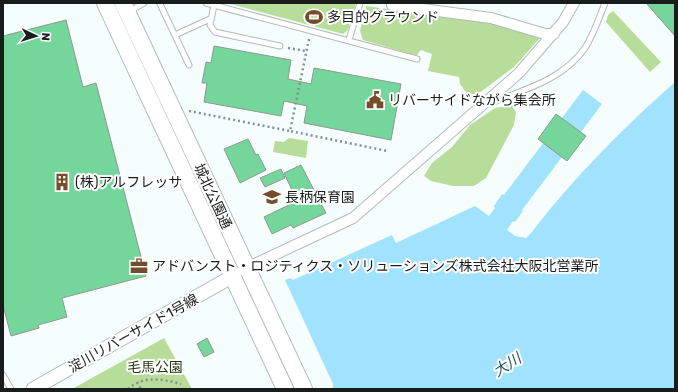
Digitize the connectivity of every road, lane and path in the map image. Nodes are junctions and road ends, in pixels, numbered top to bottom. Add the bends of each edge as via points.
1 (104, 3) edge
2 (144, 3) edge
3 (206, 3) edge
4 (360, 3) edge
5 (392, 3) edge
6 (574, 3) edge
7 (605, 3) edge
8 (160, 4) dead end
9 (214, 5) junction
10 (125, 7) edge
11 (210, 19) junction
12 (311, 30) junction
13 (554, 34) junction
14 (175, 36) junction
15 (349, 40) junction
16 (280, 46) joint
17 (306, 51) junction
18 (417, 60) dead end
19 (189, 65) dead end
20 (480, 107) junction
21 (187, 110) dead end
22 (290, 131) junction
23 (387, 151) dead end
24 (246, 267) junction
25 (233, 276) junction
26 (3, 375) edge
27 (137, 382) junction
28 (181, 384) dead end
29 (11, 389) edge
30 (33, 389) edge
31 (128, 389) edge
32 (140, 389) edge
33 (285, 389) edge
34 (304, 389) edge

1 - 25 main road, 城北公園通
2 - 10 lane
3 - 9 lane
4 - 15 lane
5 - 13 street via 491,18 545,34
6 - 13 street
7 - 20 lane via 589,42 571,64 553,78
8 - 14 lane
9 - 11 lane
9 - 12 lane
10 - 24 main road, 城北公園通
11 - 14 lane
11 - 16 lane via 210,25 217,33
12 - 15 lane
12 - 17 path
13 - 20 street via 519,73
14 - 19 lane
15 - 18 lane
16 - 17 path
17 - 22 path
20 - 24 street via 353,218
21 - 22 path
22 - 23 path
24 - 25 street
24 - 34 main road, 城北公園通
25 - 30 street, 淀川リバーサイド1号線
25 - 33 main road, 城北公園通
26 - 29 lane
27 - 28 path via 154,378
27 - 31 path
27 - 32 path

